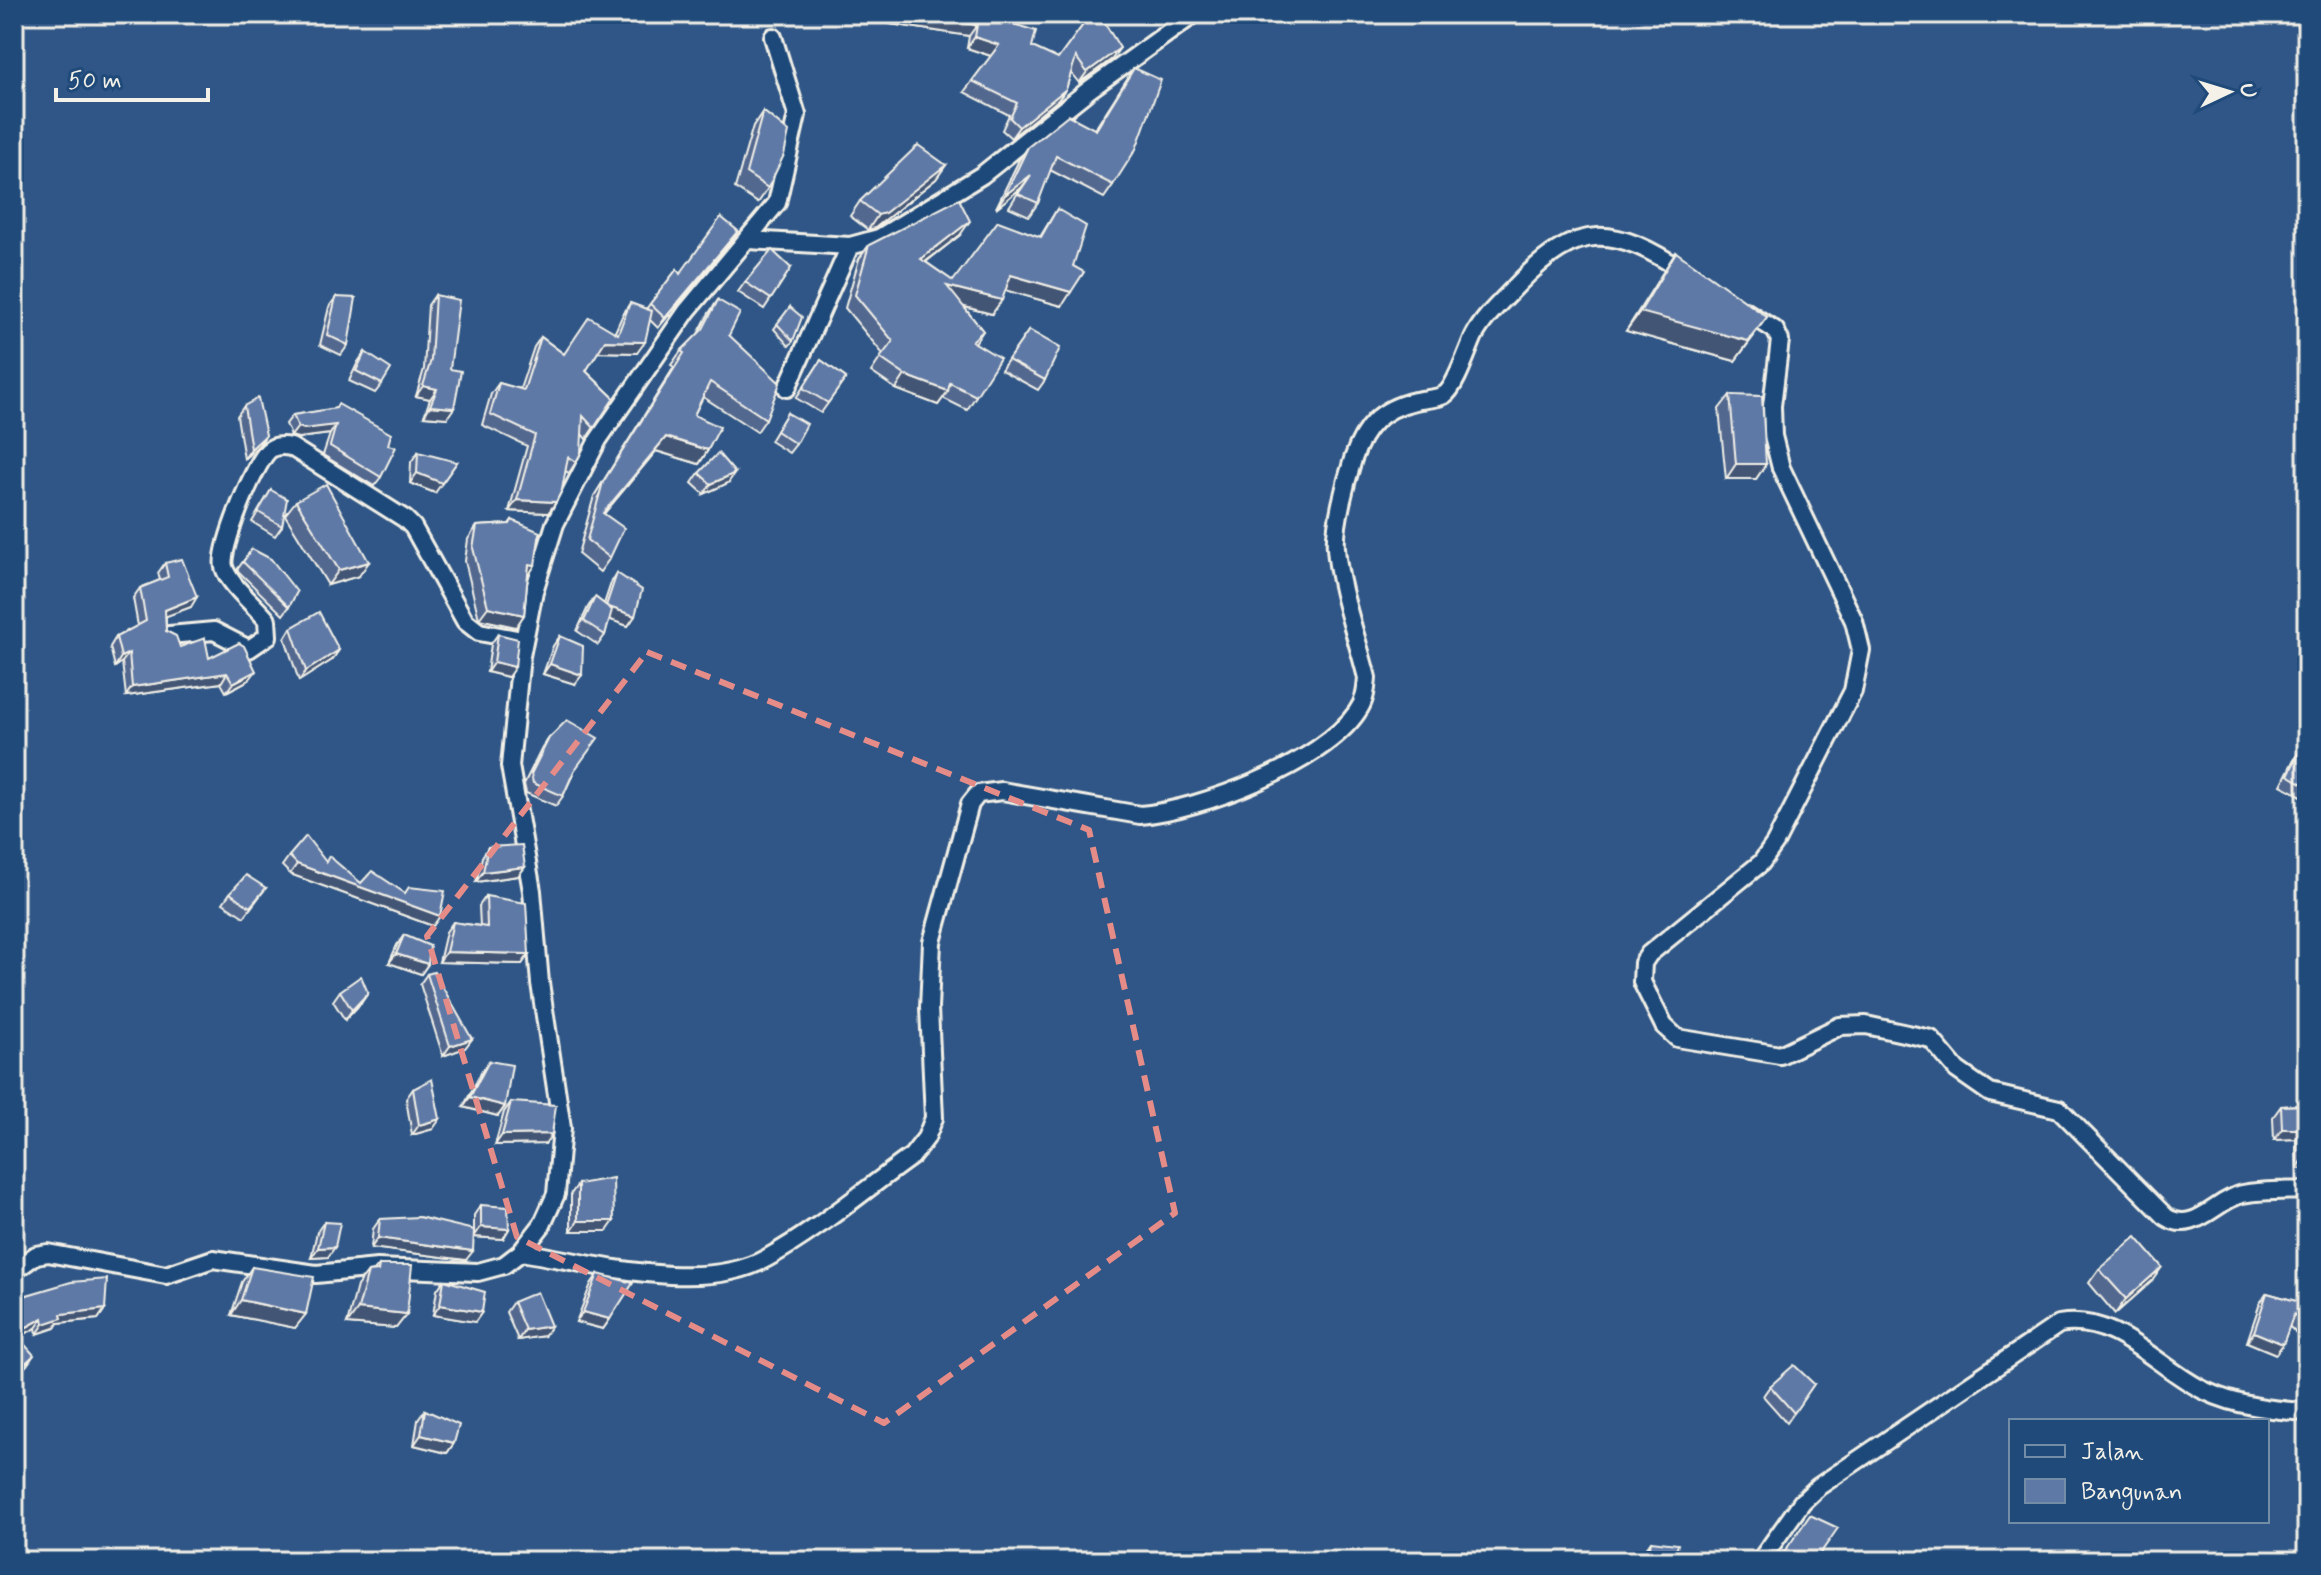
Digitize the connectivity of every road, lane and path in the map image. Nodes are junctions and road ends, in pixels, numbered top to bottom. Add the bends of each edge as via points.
1 (1194, 14) edge
2 (1171, 20) edge
3 (773, 37) dead end
4 (748, 240) junction
5 (850, 246) junction
6 (1697, 280) edge
7 (1736, 305) edge
8 (787, 388) dead end
9 (169, 635) edge
10 (524, 640) junction
11 (2307, 1190) edge
12 (521, 1252) junction
13 (14, 1271) edge
14 (2307, 1412) edge
15 (1760, 1561) edge

1 - 2 street
2 - 5 street via 982,175 879,238
3 - 4 street via 796,104 796,130 777,203
4 - 5 street
4 - 10 street via 687,311 598,440 555,524
5 - 8 street
6 - 12 street via 1628,239 1582,238 1562,246 1537,264 1476,332 1444,395 1379,414 1365,428 1352,461 1335,546 1367,678 1366,696 1347,725 1305,758 1222,795 1156,814 1002,791 978,794 970,804 932,942 934,1118 912,1156 766,1259 728,1272 656,1273
7 - 11 street via 1775,330 1780,340 1773,436 1792,494 1854,621 1860,669 1761,863 1643,963 1642,982 1664,1026 1686,1041 1780,1055 1840,1026 1866,1025 1931,1039 1957,1070 1990,1093 2059,1109 2166,1217 2179,1223 2243,1194
9 - 10 street via 214,631 249,649 268,636 267,620 228,574 224,548 260,463 269,450 281,445 413,527 472,629
10 - 12 street via 510,766 532,891 562,1128 556,1194 542,1225
12 - 13 street via 504,1265 478,1272 377,1268 316,1274 213,1259 166,1275 48,1253
14 - 15 street via 2222,1399 2118,1333 2085,1323 2059,1324 1818,1487

